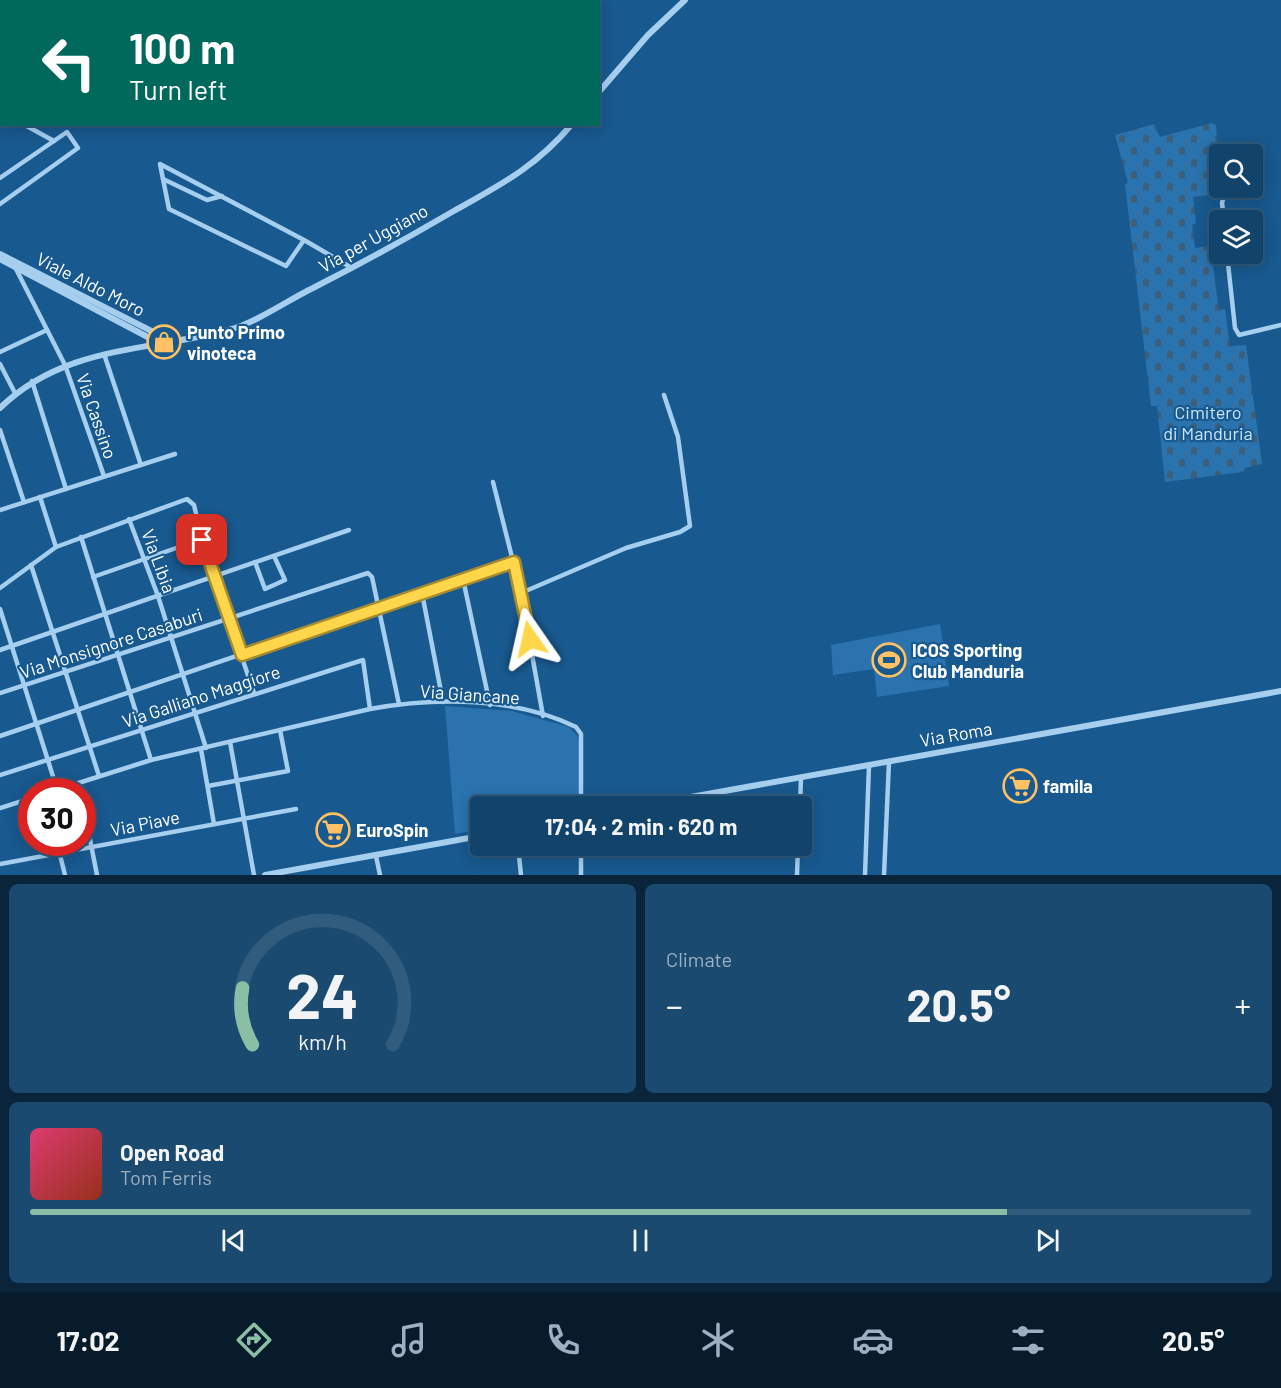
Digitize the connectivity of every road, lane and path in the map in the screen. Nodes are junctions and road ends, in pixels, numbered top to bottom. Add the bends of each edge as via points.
1 (685, 0) edge
2 (600, 91) edge
3 (27, 126) edge
4 (570, 126) edge
5 (54, 141) junction
6 (0, 178) edge
7 (163, 179) junction
8 (222, 196) junction
9 (0, 204) edge
10 (304, 240) junction
11 (0, 254) edge
12 (0, 260) edge
13 (1228, 264) edge
14 (15, 267) junction
15 (352, 268) junction
16 (1281, 325) edge
17 (47, 330) junction
18 (169, 341) junction
19 (159, 343) junction
20 (0, 352) edge
21 (104, 354) junction
22 (0, 364) edge
23 (65, 365) junction
24 (32, 381) junction
25 (15, 393) junction
26 (663, 395) dead end
27 (0, 408) edge
28 (0, 429) edge
29 (176, 453) dead end
30 (141, 465) junction
31 (104, 476) junction
32 (493, 482) dead end
33 (66, 489) junction
34 (40, 497) junction
35 (24, 502) junction
36 (0, 510) edge
37 (129, 519) junction
38 (349, 530) dead end
39 (81, 537) junction
40 (202, 540) junction
41 (56, 547) junction
42 (273, 556) junction
43 (144, 560) junction
44 (255, 562) junction
45 (514, 562) junction
46 (30, 565) junction
47 (215, 576) junction
48 (93, 577) junction
49 (463, 579) junction
50 (0, 588) edge
51 (521, 592) junction
52 (422, 593) junction
53 (158, 596) junction
54 (0, 609) edge
55 (378, 609) junction
56 (104, 614) junction
57 (229, 618) junction
58 (52, 632) junction
59 (171, 637) junction
60 (11, 646) junction
61 (0, 650) edge
62 (118, 655) junction
63 (242, 655) junction
64 (65, 672) junction
65 (184, 675) junction
66 (24, 686) junction
67 (1281, 691) edge
68 (0, 693) edge
69 (130, 693) junction
70 (254, 693) junction
71 (443, 702) junction
72 (399, 704) junction
73 (490, 705) junction
74 (370, 709) junction
75 (78, 710) junction
76 (195, 712) junction
77 (543, 716) junction
78 (36, 724) junction
79 (141, 729) junction
80 (280, 730) junction
81 (0, 736) edge
82 (230, 742) junction
83 (89, 746) junction
84 (203, 749) junction
85 (47, 759) junction
86 (151, 760) junction
87 (889, 762) junction
88 (869, 765) junction
89 (0, 775) edge
90 (99, 776) junction
91 (53, 778) edge
92 (93, 778) edge
93 (801, 778) junction
94 (236, 780) junction
95 (207, 786) junction
96 (582, 796) edge
97 (698, 796) edge
98 (800, 796) edge
99 (18, 802) edge
100 (0, 808) edge
101 (296, 809) dead end
102 (244, 819) junction
103 (214, 824) junction
104 (470, 838) edge
105 (96, 846) edge
106 (44, 856) edge
107 (62, 856) edge
108 (94, 856) edge
109 (376, 856) junction
110 (519, 856) edge
111 (581, 856) edge
112 (798, 856) edge
113 (0, 864) edge
114 (65, 875) edge
115 (98, 875) edge
116 (254, 875) edge
117 (265, 875) edge
118 (380, 875) edge
119 (521, 875) edge
120 (581, 875) edge
121 (797, 875) edge
122 (865, 875) edge
123 (885, 875) edge

1 - 2 street via 648,35
3 - 5 street
4 - 15 street, Via per Uggiano via 535,163
5 - 6 street
5 - 9 street via 67,132 78,148
7 - 8 street via 207,200
7 - 8 street via 160,164
7 - 10 street via 169,209 286,266
8 - 10 street
10 - 15 street
11 - 18 street, Viale Aldo Moro
12 - 14 street, Viale Aldo Moro
13 - 16 street via 1235,328 1239,334
14 - 17 street, Via Cassino
14 - 19 street, Viale Aldo Moro
15 - 18 street, Via per Uggiano via 234,328
17 - 20 street
17 - 23 street, Via Cassino
18 - 19 street, Via per Uggiano
19 - 21 street
21 - 23 street
21 - 30 street
22 - 25 street
23 - 24 street
23 - 31 street, Via Cassino
24 - 25 street
24 - 33 street
25 - 27 street
26 - 51 street via 678,437 690,526
28 - 35 street
29 - 30 street
30 - 31 street
31 - 33 street
32 - 45 street
33 - 34 street
34 - 35 street
34 - 41 street
35 - 36 street
37 - 39 street
37 - 40 street via 187,499 194,505
37 - 43 street, Via Libia
38 - 42 street
39 - 41 street
39 - 48 street
40 - 43 street
40 - 47 street
41 - 46 street
42 - 44 street
42 - 44 street via 285,580 265,589
43 - 48 street
43 - 53 street, Via Libia
44 - 47 street
45 - 49 street
45 - 51 street
46 - 50 street
46 - 58 street
47 - 53 street
47 - 57 street
48 - 56 street
49 - 52 street
49 - 73 street
51 - 77 street
52 - 55 street
52 - 71 street
53 - 56 street
53 - 59 street, Via Libia
54 - 60 street
55 - 57 street, Via Monsignore Casaburi via 368,573
55 - 63 street
55 - 72 street
56 - 58 street
56 - 62 street
57 - 59 street, Via Monsignore Casaburi
57 - 63 street
58 - 60 street
58 - 64 street
59 - 62 street, Via Monsignore Casaburi
59 - 65 street, Via Libia
60 - 61 street
60 - 66 street
62 - 64 street, Via Monsignore Casaburi
62 - 69 street
63 - 65 street
63 - 70 street
64 - 66 street, Via Monsignore Casaburi
64 - 75 street
65 - 69 street
65 - 76 street, Via Libia
66 - 68 street, Via Monsignore Casaburi
66 - 78 street
67 - 87 street, Via Roma
69 - 75 street
69 - 79 street
70 - 74 street, Via Galliano Maggiore via 363,660
70 - 76 street, Via Galliano Maggiore
71 - 72 street, Via Giancane
71 - 73 street, Via Giancane
72 - 74 street, Via Giancane
73 - 77 street, Via Giancane
74 - 80 street, Via Giancane
75 - 78 street
75 - 83 street
76 - 79 street, Via Galliano Maggiore
76 - 84 street, Via Libia
77 - 96 street, Via Giancane via 576,727 581,734
78 - 81 street
78 - 85 street
79 - 83 street, Via Galliano Maggiore
79 - 86 street
80 - 82 street, Via Giancane
80 - 94 street via 288,771
82 - 84 street, Via Giancane
82 - 94 street
83 - 85 street, Via Galliano Maggiore
83 - 90 street
84 - 86 street, Via Giancane
84 - 95 street, Via Libia
85 - 89 street, Via Galliano Maggiore
85 - 91 street
86 - 90 street, Via Giancane
87 - 88 street, Via Roma
87 - 123 street
88 - 93 street, Via Roma
88 - 122 street
90 - 92 street, Via Giancane
93 - 97 street, Via Roma
93 - 98 street
94 - 95 street
94 - 102 street
95 - 103 street, Via Libia
99 - 100 street
101 - 102 street, Via Piave
102 - 103 street, Via Piave
102 - 116 street
103 - 105 street, Via Piave
104 - 109 street
106 - 113 street, Via Piave
107 - 114 street
108 - 115 street
109 - 117 street
109 - 118 street
110 - 119 street
111 - 120 street
112 - 121 street

